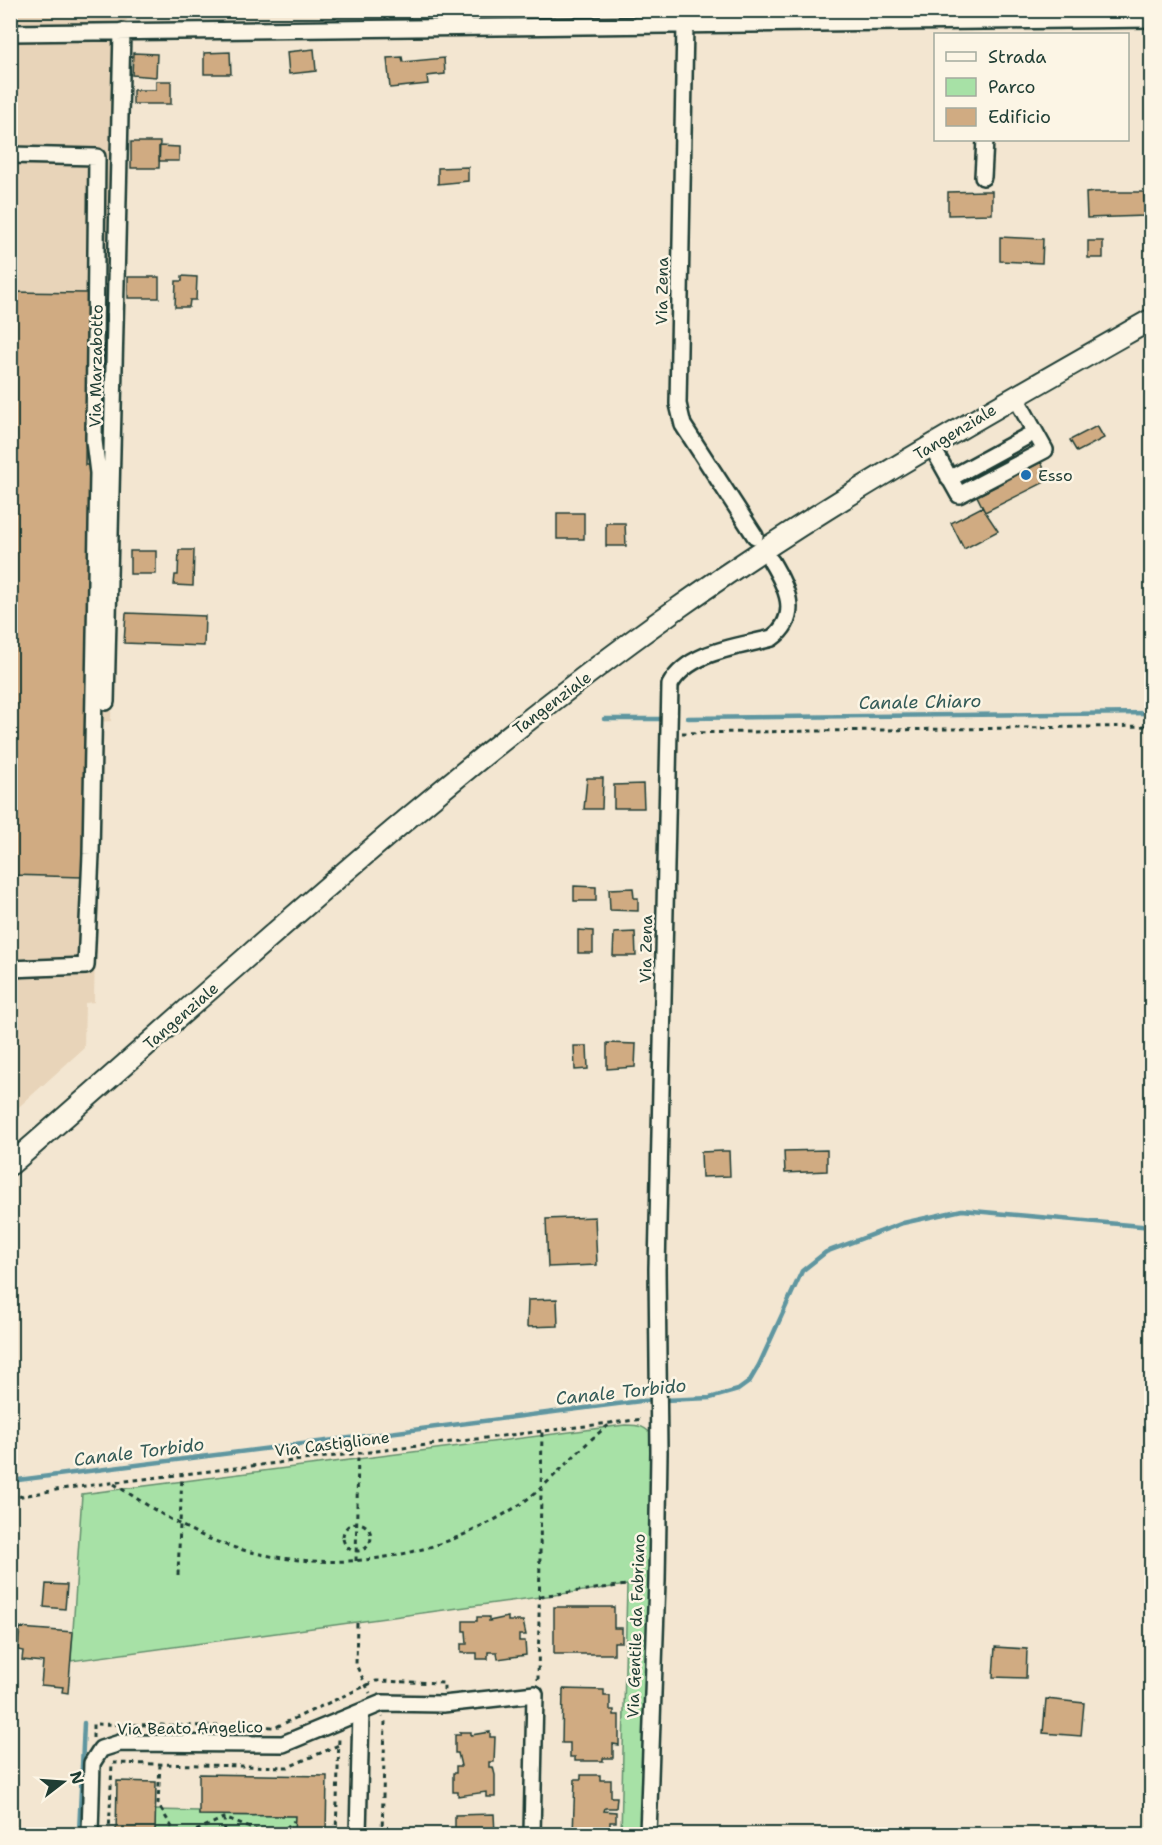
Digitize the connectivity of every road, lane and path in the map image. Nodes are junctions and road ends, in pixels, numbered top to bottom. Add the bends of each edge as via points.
1 (473, 10) edge
2 (530, 18) edge
3 (1152, 19) edge
4 (992, 21) edge
5 (685, 24) junction
6 (473, 27) junction
7 (122, 31) junction
8 (10, 33) edge
9 (985, 141) edge
10 (10, 155) edge
11 (983, 177) dead end
12 (1152, 319) edge
13 (1015, 396) junction
14 (931, 445) junction
15 (755, 536) dead end
16 (771, 561) dead end
17 (106, 702) dead end
18 (1152, 726) edge
19 (669, 733) junction
20 (10, 969) edge
21 (52, 1130) junction
22 (10, 1153) edge
23 (10, 1165) edge
24 (10, 1174) edge
25 (658, 1418) junction
26 (614, 1421) junction
27 (542, 1430) junction
28 (358, 1453) junction
29 (182, 1474) junction
30 (112, 1483) junction
31 (541, 1488) junction
32 (10, 1498) edge
33 (357, 1522) junction
34 (181, 1524) junction
35 (357, 1551) junction
36 (356, 1561) junction
37 (178, 1575) dead end
38 (627, 1585) dead end
39 (540, 1596) junction
40 (535, 1694) junction
41 (443, 1704) junction
42 (361, 1712) junction
43 (339, 1745) dead end
44 (92, 1763) junction
45 (160, 1764) junction
46 (224, 1818) junction
47 (294, 1821) dead end
48 (90, 1834) edge
49 (110, 1834) edge
50 (176, 1834) edge
51 (188, 1834) edge
52 (225, 1834) edge
53 (266, 1834) edge
54 (279, 1834) edge
55 (358, 1834) edge
56 (532, 1834) edge
57 (648, 1834) edge

1 - 6 street
2 - 5 street
2 - 6 street
3 - 4 street
4 - 5 street
5 - 15 street, Via Zena via 678,404 683,425
6 - 7 street
7 - 8 street
7 - 17 street, Via Marzabotto
9 - 11 street
10 - 20 street via 97,157 94,441 98,473 86,966
12 - 13 main road, Tangenziale
13 - 14 main road, Tangenziale
13 - 14 street via 1045,450 959,495
14 - 21 main road, Tangenziale via 703,591 522,725 438,793
16 - 19 street, Via Zena via 789,593 784,626 772,638 703,657 683,668 670,685
18 - 19 path
19 - 25 street, Via Zena via 657,1269
21 - 22 main road
21 - 23 main road, Tangenziale
21 - 24 main road
25 - 26 path, Via Castiglione
25 - 57 street, Via Gentile da Fabriano
26 - 27 path, Via Castiglione
26 - 31 path
27 - 28 path, Via Castiglione
27 - 31 path
28 - 29 path, Via Castiglione
28 - 33 path
29 - 30 path, Via Castiglione
29 - 34 path
30 - 32 path, Via Castiglione
30 - 34 path
31 - 36 path via 460,1537 397,1556
31 - 39 path
33 - 35 path
33 - 35 path via 347,1526 343,1537 346,1547
33 - 35 path via 369,1528 372,1537 369,1546
34 - 36 path via 224,1545 258,1554 292,1560
34 - 37 path
35 - 36 path
38 - 39 path
39 - 40 path
40 - 41 street, Via Beato Angelico
40 - 56 street
41 - 42 street, Via Beato Angelico via 382,1704
41 - 44 path via 444,1683 376,1681 276,1726 93,1724
42 - 44 street, Via Beato Angelico via 283,1744 120,1743 101,1749
42 - 55 street
43 - 45 path via 288,1767
44 - 48 street
45 - 49 path via 111,1763
45 - 50 path via 158,1804
46 - 51 path
46 - 52 path
46 - 53 path
47 - 54 path

